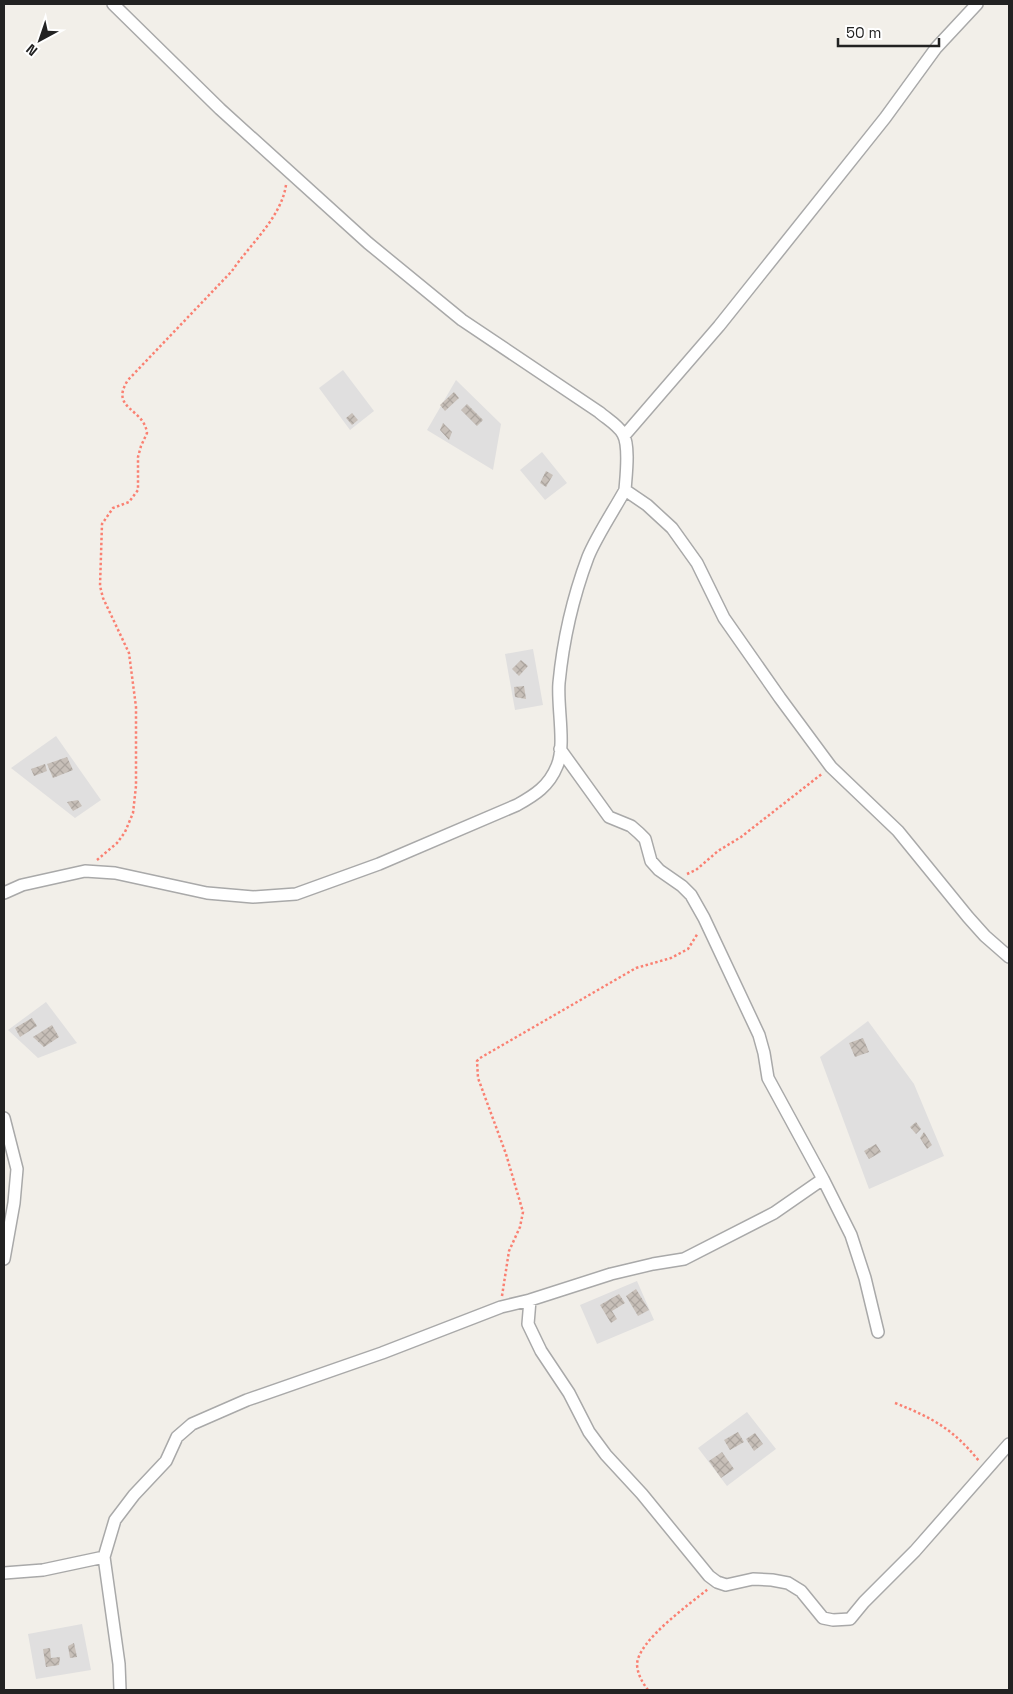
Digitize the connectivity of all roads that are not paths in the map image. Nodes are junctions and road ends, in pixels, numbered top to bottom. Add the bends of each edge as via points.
1 (113, 4) edge
2 (977, 4) edge
3 (624, 436) junction
4 (625, 490) junction
5 (560, 749) junction
6 (4, 893) edge
7 (1009, 957) edge
8 (4, 1118) edge
9 (823, 1179) junction
10 (4, 1260) edge
11 (530, 1300) junction
12 (878, 1332) dead end
13 (1009, 1444) edge
14 (104, 1557) junction
15 (4, 1573) edge
16 (120, 1690) edge

1 - 3 street via 220,109 368,243 462,320 599,412
2 - 3 street via 936,48 885,118 719,326
3 - 4 street
4 - 5 street via 588,556 567,627 559,684
4 - 7 street via 672,528 697,563 724,618 831,767 898,831 968,917
5 - 6 street via 558,765 538,794 379,864 296,894 253,897 207,893 115,873 85,871 22,884
5 - 9 street via 609,817 639,833 645,839 651,861 691,896 759,1036 768,1078
8 - 10 street via 17,1169
9 - 11 street via 774,1213 684,1259 611,1274
9 - 12 street via 851,1235
11 - 13 street via 528,1324 589,1432 709,1576 726,1585 753,1580 788,1583 802,1591 823,1618 850,1619 915,1552
11 - 14 street via 501,1307 247,1400 192,1424 177,1438 166,1461 115,1520
14 - 15 street via 43,1570
14 - 16 street

